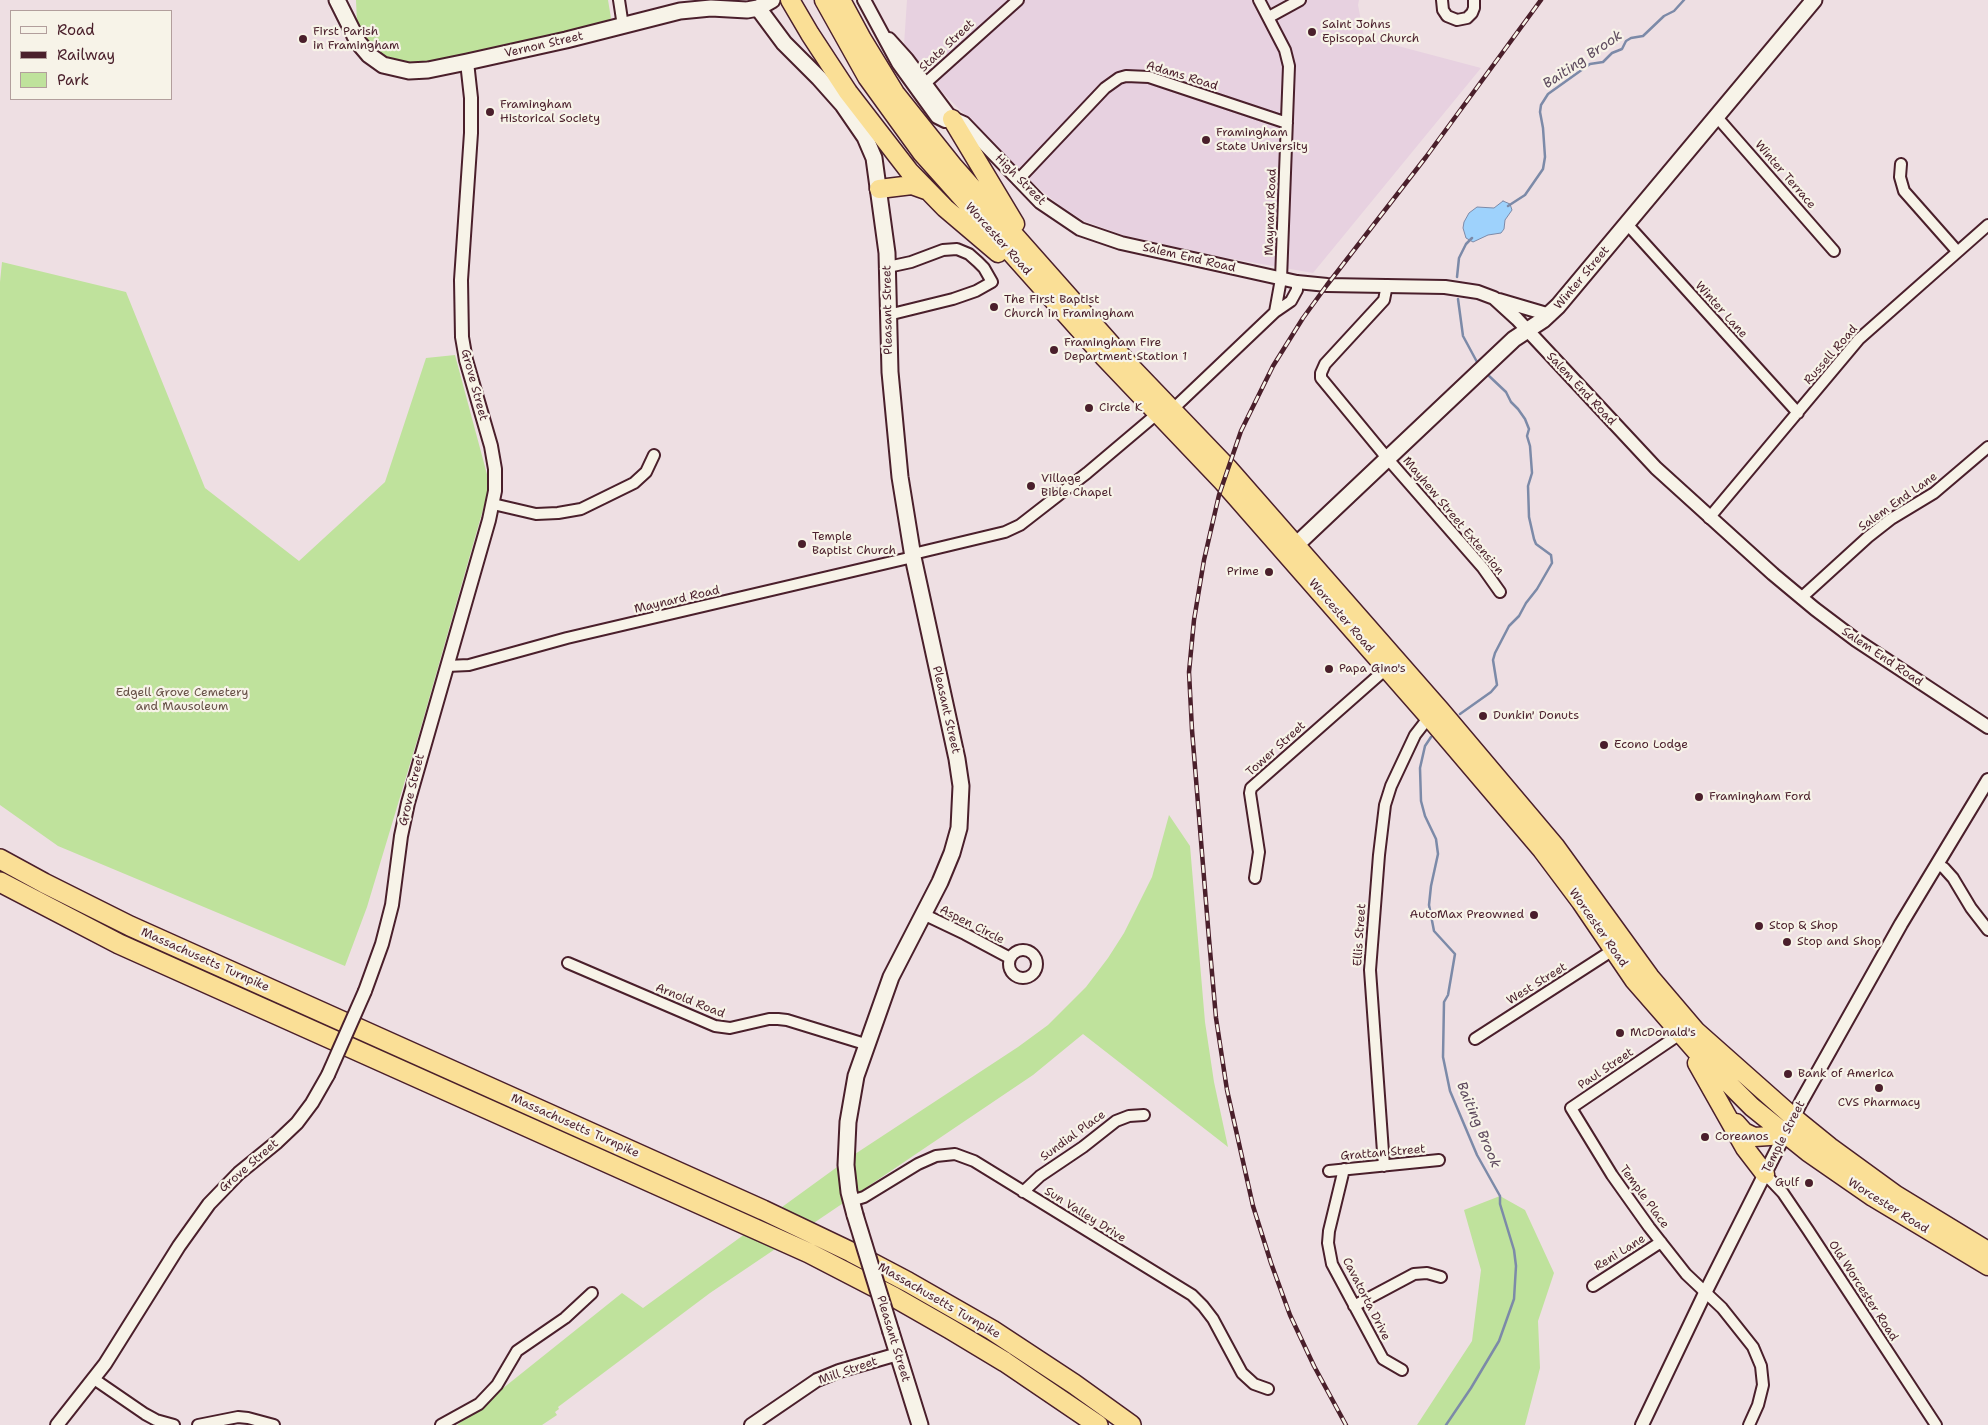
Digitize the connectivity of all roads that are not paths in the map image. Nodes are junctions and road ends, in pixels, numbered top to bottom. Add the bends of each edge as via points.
1 (337, 0) edge
2 (350, 0) edge
3 (619, 0) edge
4 (772, 0) edge
5 (790, 0) edge
6 (824, 0) edge
7 (841, 0) edge
8 (864, 0) edge
9 (1018, 0) edge
10 (1259, 0) edge
11 (1300, 0) edge
12 (1442, 0) edge
13 (1474, 0) edge
14 (1814, 0) edge
15 (756, 4) edge
16 (1269, 17) junction
17 (350, 25) junction
18 (623, 26) junction
19 (467, 62) junction
20 (921, 87) junction
21 (1716, 116) junction
22 (952, 119) junction
23 (1287, 123) junction
24 (1901, 164) dead end
25 (1018, 180) junction
26 (879, 189) junction
27 (926, 190) junction
28 (1627, 224) junction
29 (1988, 225) edge
30 (1095, 235) joint
31 (1834, 251) dead end
32 (1957, 251) junction
33 (888, 267) junction
34 (1049, 274) junction
35 (1281, 278) junction
36 (1297, 282) junction
37 (1387, 286) junction
38 (1494, 298) junction
39 (1064, 312) junction
40 (1275, 312) junction
41 (1550, 314) junction
42 (888, 315) junction
43 (1527, 330) junction
44 (1165, 411) junction
45 (1798, 413) junction
46 (1988, 447) edge
47 (654, 455) dead end
48 (1387, 458) junction
49 (493, 504) junction
50 (1709, 518) junction
51 (1296, 545) junction
52 (913, 555) junction
53 (1500, 592) dead end
54 (1801, 598) junction
55 (447, 666) junction
56 (1387, 668) junction
57 (1429, 717) junction
58 (1988, 727) edge
59 (1988, 780) edge
60 (0, 859) edge
61 (1937, 864) junction
62 (1255, 878) dead end
63 (0, 882) edge
64 (923, 914) junction
65 (1988, 930) edge
66 (1613, 950) junction
67 (1010, 958) dead end
68 (568, 964) dead end
69 (1680, 1034) junction
70 (1475, 1039) dead end
71 (865, 1044) junction
72 (1722, 1105) junction
73 (1571, 1108) joint
74 (1144, 1115) dead end
75 (1793, 1117) junction
76 (1784, 1135) junction
77 (1439, 1160) dead end
78 (1384, 1166) junction
79 (1344, 1169) junction
80 (1329, 1170) dead end
81 (1765, 1174) junction
82 (1024, 1192) junction
83 (853, 1208) junction
84 (1661, 1242) junction
85 (1988, 1251) edge
86 (1988, 1266) edge
87 (1441, 1277) dead end
88 (1592, 1286) dead end
89 (592, 1292) dead end
90 (1705, 1293) junction
91 (1354, 1306) junction
92 (898, 1354) junction
93 (1402, 1370) dead end
94 (94, 1379) junction
95 (1268, 1389) dead end
96 (57, 1425) edge
97 (174, 1425) edge
98 (198, 1425) edge
99 (274, 1425) edge
100 (440, 1425) edge
101 (751, 1425) edge
102 (920, 1425) edge
103 (1098, 1425) edge
104 (1132, 1425) edge
105 (1642, 1425) edge
106 (1749, 1425) edge
107 (1936, 1425) edge

1 - 17 main road, Vernon Street
2 - 17 main road, Vernon Street
3 - 18 street
4 - 15 main road
5 - 27 highway via 869,121
6 - 39 highway, Worcester Road via 867,77 912,141
7 - 34 highway, Worcester Road via 914,119
8 - 20 street, High Street via 883,34 904,54
9 - 20 street, State Street
10 - 16 street, Maynard Road
11 - 16 street
12 - 13 street via 1447,16 1457,20 1472,13
14 - 21 main road, Winter Street
15 - 18 main road, Vernon Street via 748,10 690,9
15 - 26 main road, Pleasant Street via 776,34 825,84 858,125 872,153
16 - 23 street, Maynard Road via 1288,57
17 - 19 main road, Vernon Street via 363,49 391,68 428,70
18 - 19 main road, Vernon Street
19 - 49 street, Grove Street via 471,133 462,280 462,337 493,458 496,481
20 - 22 street, High Street
21 - 28 main road, Winter Street
21 - 31 street, Winter Terrace
22 - 25 street, High Street via 968,126
22 - 34 highway
23 - 25 street, Adams Road via 1149,77 1126,76 1105,88
23 - 35 street, Maynard Road
24 - 32 street via 1904,190
25 - 30 street, High Street via 1054,212
26 - 27 highway via 906,185
26 - 33 main road, Pleasant Street
27 - 39 highway
28 - 41 main road, Winter Street
28 - 45 street, Winter Lane
29 - 32 street, Russell Road
30 - 35 street, Salem End Road
32 - 45 street, Russell Road via 1859,340
33 - 42 main road, Pleasant Street
33 - 42 street via 943,250 957,249 978,262 992,282 954,299
34 - 44 highway, Worcester Road via 1133,369
35 - 36 street, Salem End Road
35 - 40 street, Maynard Road
36 - 37 street, Salem End Road
36 - 40 street, Maynard Road via 1295,297
37 - 38 street, Salem End Road via 1458,288
37 - 48 street, Mayhew Street Extension via 1386,296 1380,305 1325,364 1321,376
38 - 41 street
38 - 43 street, Salem End Road
39 - 44 highway, Worcester Road
40 - 44 street, Maynard Road
41 - 43 main road, Winter Street
42 - 52 main road, Pleasant Street via 897,450
43 - 48 main road, Winter Street
43 - 50 street, Salem End Road via 1629,442
44 - 51 highway, Worcester Road via 1228,468
44 - 52 street, Maynard Road via 1020,525 1005,532
44 - 56 highway, Worcester Road
45 - 50 street, Russell Road
46 - 54 street, Salem End Lane via 1934,493 1868,537
47 - 49 street via 646,472 634,483 581,509 536,514
48 - 51 main road, Winter Street
48 - 53 street, Mayhew Street Extension
49 - 55 street, Grove Street
50 - 54 street, Salem End Road
51 - 75 highway, Worcester Road via 1542,831 1666,997 1705,1040
52 - 55 street, Maynard Road via 567,638 469,665
52 - 64 main road, Pleasant Street via 957,759 961,801 956,842
54 - 58 street, Salem End Road via 1856,640
55 - 94 street, Grove Street, bridge via 406,811 387,925 366,991 328,1075 297,1123 238,1173 209,1204
56 - 57 highway, Worcester Road
56 - 62 street, Tower Street via 1251,788 1258,852
57 - 66 highway, Worcester Road via 1542,850
57 - 78 street, Ellis Street via 1415,735 1390,786 1378,855 1370,970
59 - 61 street, Temple Street
60 - 104 highway, Massachusetts Turnpike via 137,929 851,1252 992,1330
61 - 65 street via 1953,878
61 - 75 street, Temple Street
63 - 103 highway, Massachusetts Turnpike via 119,944 809,1253 978,1345
64 - 67 street, Aspen Circle
64 - 71 main road, Pleasant Street via 891,977
66 - 69 highway, Worcester Road
66 - 70 street, West Street
68 - 71 street, Arnold Road via 715,1026 730,1028 769,1019 787,1020
69 - 72 highway
69 - 73 street, Paul Street
69 - 76 highway, Worcester Road
71 - 83 main road, Pleasant Street via 848,1122 846,1165
72 - 76 highway via 1749,1136
72 - 81 highway via 1745,1148
73 - 84 street, Temple Place via 1616,1181
74 - 82 street, Sundial Place via 1116,1120 1040,1176
75 - 76 street, Temple Street
75 - 85 highway, Worcester Road via 1896,1195
76 - 81 street, Temple Street
76 - 86 highway, Worcester Road via 1873,1197
77 - 78 street, Grattan Street
78 - 79 street, Grattan Street
79 - 80 street, Grattan Street
79 - 91 street, Cavatorta Drive via 1328,1243 1334,1269
81 - 90 street, Temple Street
81 - 107 street, Old Worcester Road via 1783,1193
82 - 83 street, Sun Valley Drive via 974,1160 946,1154 926,1160
82 - 95 street, Sun Valley Drive via 1192,1295 1213,1319 1242,1373 1254,1384
83 - 92 main road, Pleasant Street, bridge
84 - 88 street, Reni Lane
84 - 90 street, Temple Place
87 - 91 street via 1414,1274
89 - 100 street via 565,1318 517,1351 496,1385 479,1404
90 - 105 street, Temple Street
90 - 106 street, Temple Place via 1748,1338 1758,1356 1763,1385
91 - 93 street, Cavatorta Drive via 1384,1359
92 - 101 street, Mill Street via 817,1380
92 - 102 main road, Pleasant Street
94 - 96 street, Grove Street
94 - 97 street via 145,1414
98 - 99 street via 238,1417

